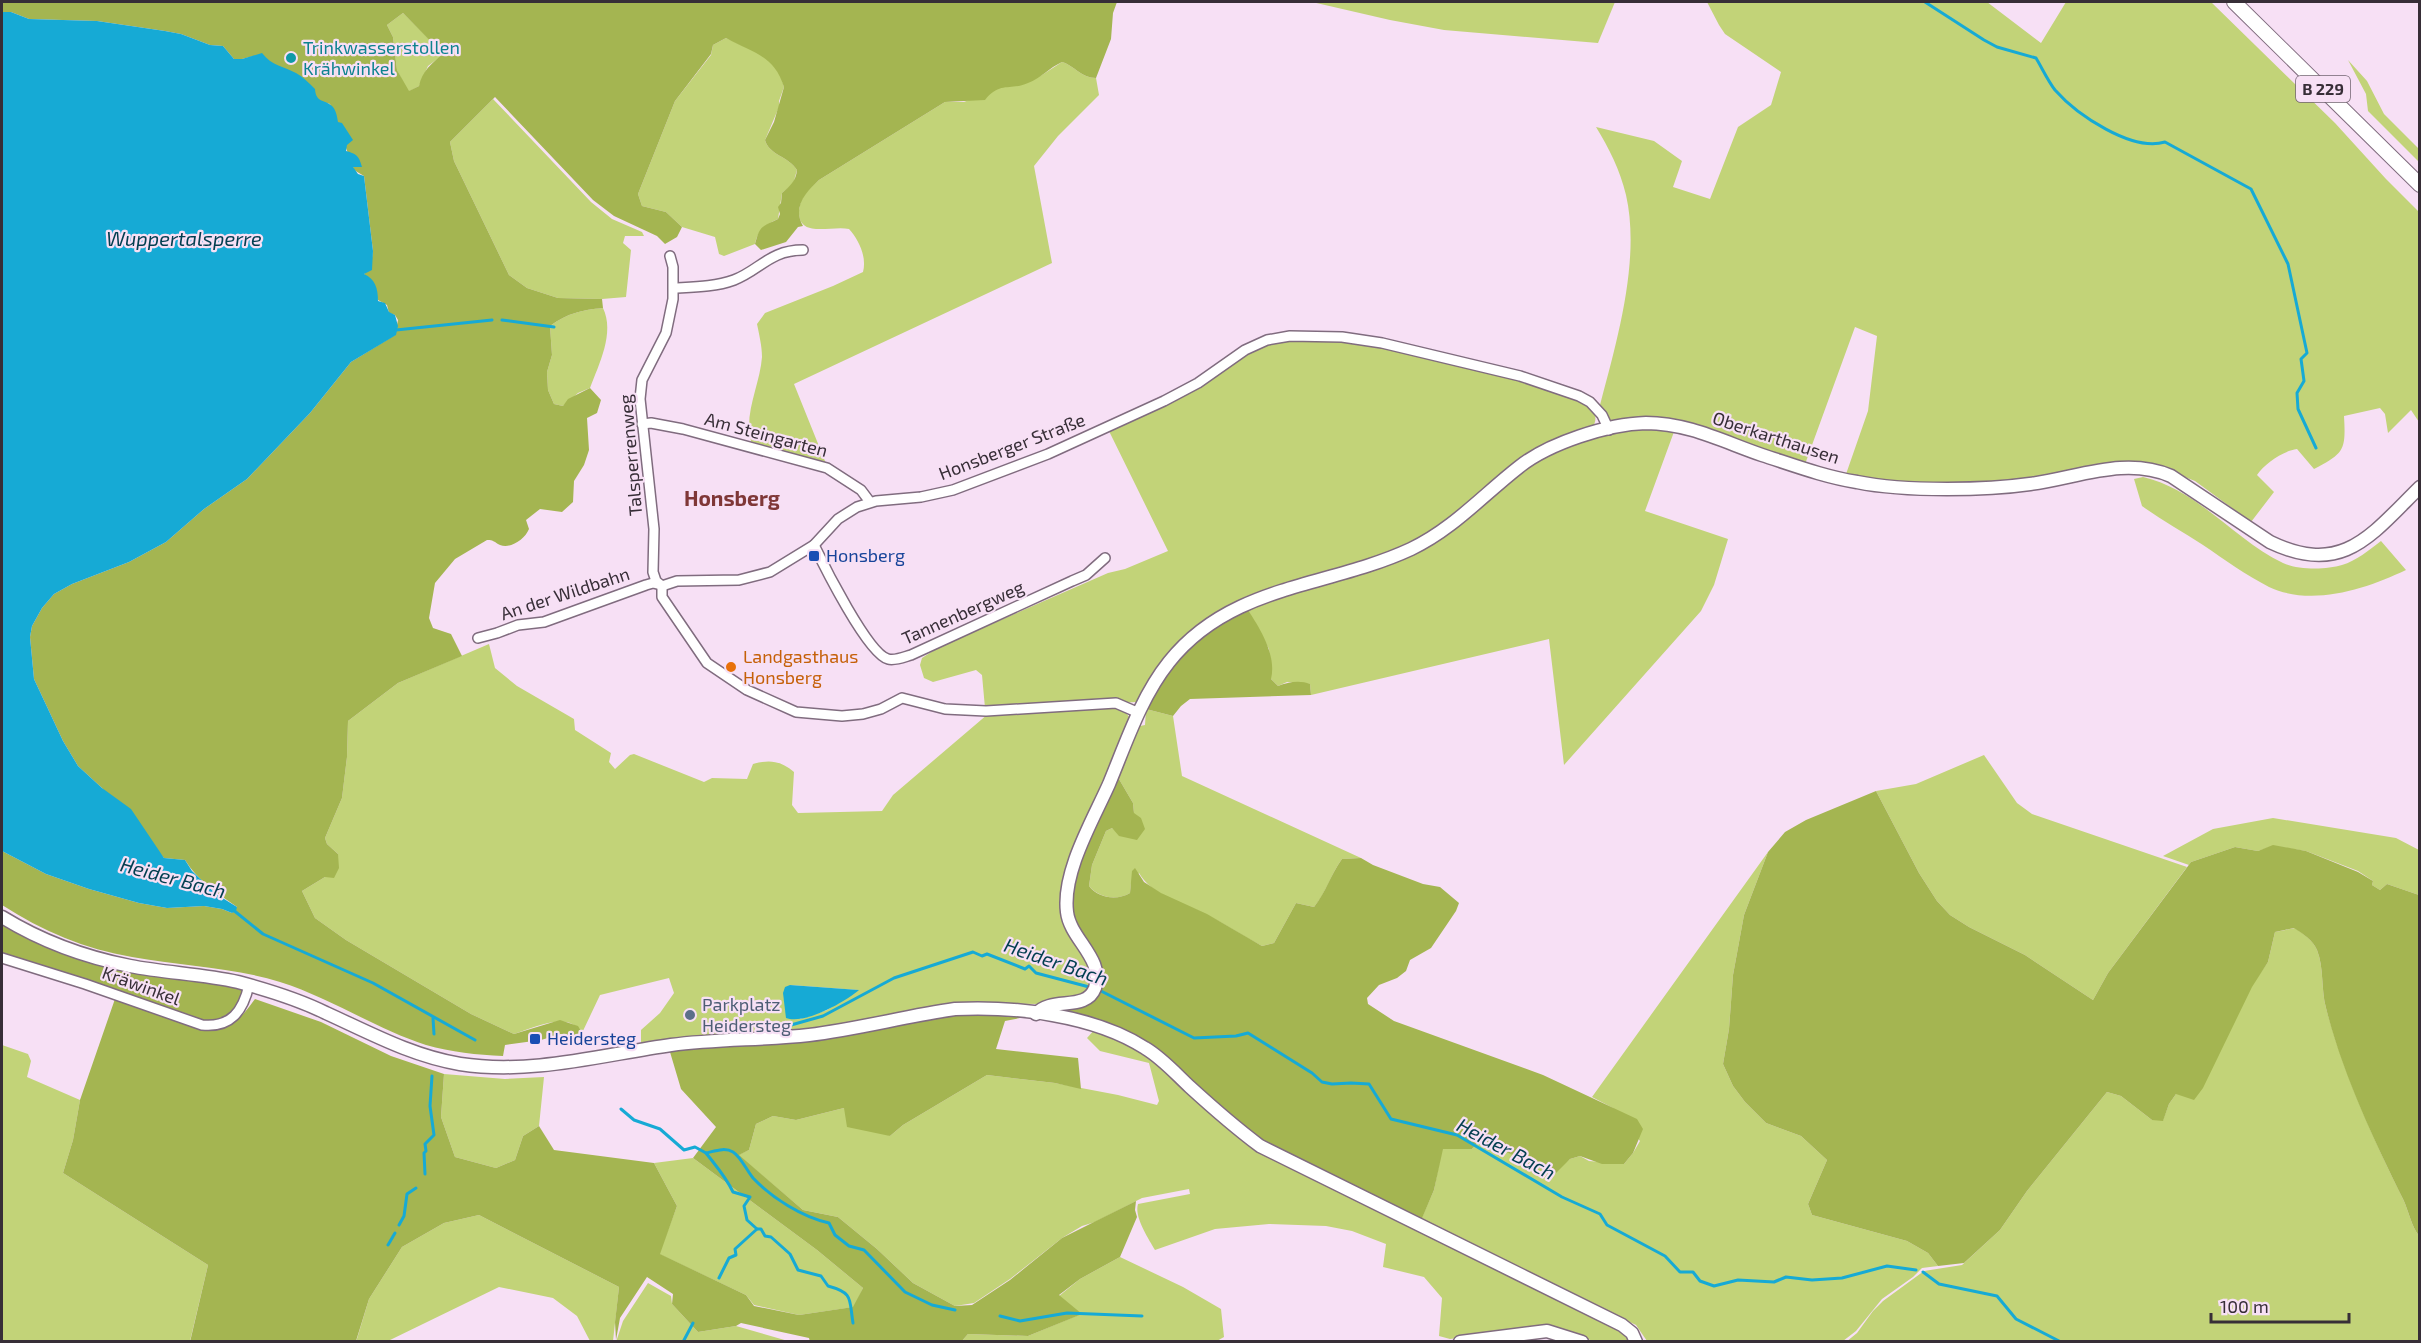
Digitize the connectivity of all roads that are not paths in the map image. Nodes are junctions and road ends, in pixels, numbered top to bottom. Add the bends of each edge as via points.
1 (2234, 2) edge
2 (2420, 185) edge
3 (803, 250) dead end
4 (670, 256) dead end
5 (674, 288) junction
6 (642, 424) junction
7 (1609, 430) junction
8 (2420, 487) edge
9 (870, 502) junction
10 (814, 545) junction
11 (1105, 558) dead end
12 (662, 586) junction
13 (478, 638) dead end
14 (1139, 713) junction
15 (2, 916) edge
16 (2, 958) edge
17 (249, 985) junction
18 (1036, 1014) junction
19 (1460, 1341) edge
20 (1582, 1341) edge
21 (1636, 1341) edge

1 - 2 main road, B 229
3 - 5 street via 768,258 737,279 722,284
4 - 5 street, Talsperrenweg
5 - 6 street, Talsperrenweg via 666,333 642,380
6 - 9 street, Am Steingarten via 683,429 827,468 861,490
6 - 12 street, Talsperrenweg via 654,529 653,572
7 - 8 main road, Oberkarthausen via 1636,424 1676,425 1858,483 1934,489 2031,484 2111,468 2157,470 2270,542 2318,556 2335,554 2360,543
7 - 9 street, Honsberger Straße via 1599,411 1585,399 1520,376 1382,343 1290,336 1267,340 1245,350 1190,388 1048,454 953,490
7 - 14 main road, Oberkarthausen via 1567,441 1522,464 1472,509 1414,547 1376,564 1273,592 1230,611 1197,633 1170,660
9 - 10 street, Honsberger Straße via 838,519
10 - 11 street, Tannenbergweg via 866,637 880,655 893,659 911,655 1072,582
10 - 12 street, Honsberger Straße via 770,572 754,577 677,581
12 - 13 street, An der Wildbahn via 653,583 544,622 518,625
12 - 14 street via 662,597 707,663 747,690 796,712 862,714 902,698 945,708 986,711 1116,703
14 - 18 main road, Oberkarthausen via 1078,853 1066,905 1070,925 1094,964 1095,988 1082,1000 1045,1006
15 - 17 main road via 37,936 88,956
16 - 17 street, Kräwinkel via 202,1025 217,1024 237,1014
17 - 18 main road via 294,999 426,1056 491,1067 549,1065 704,1041 808,1035 955,1010
18 - 21 main road via 1091,1025 1146,1048 1260,1146 1622,1325
19 - 20 main road via 1547,1331

